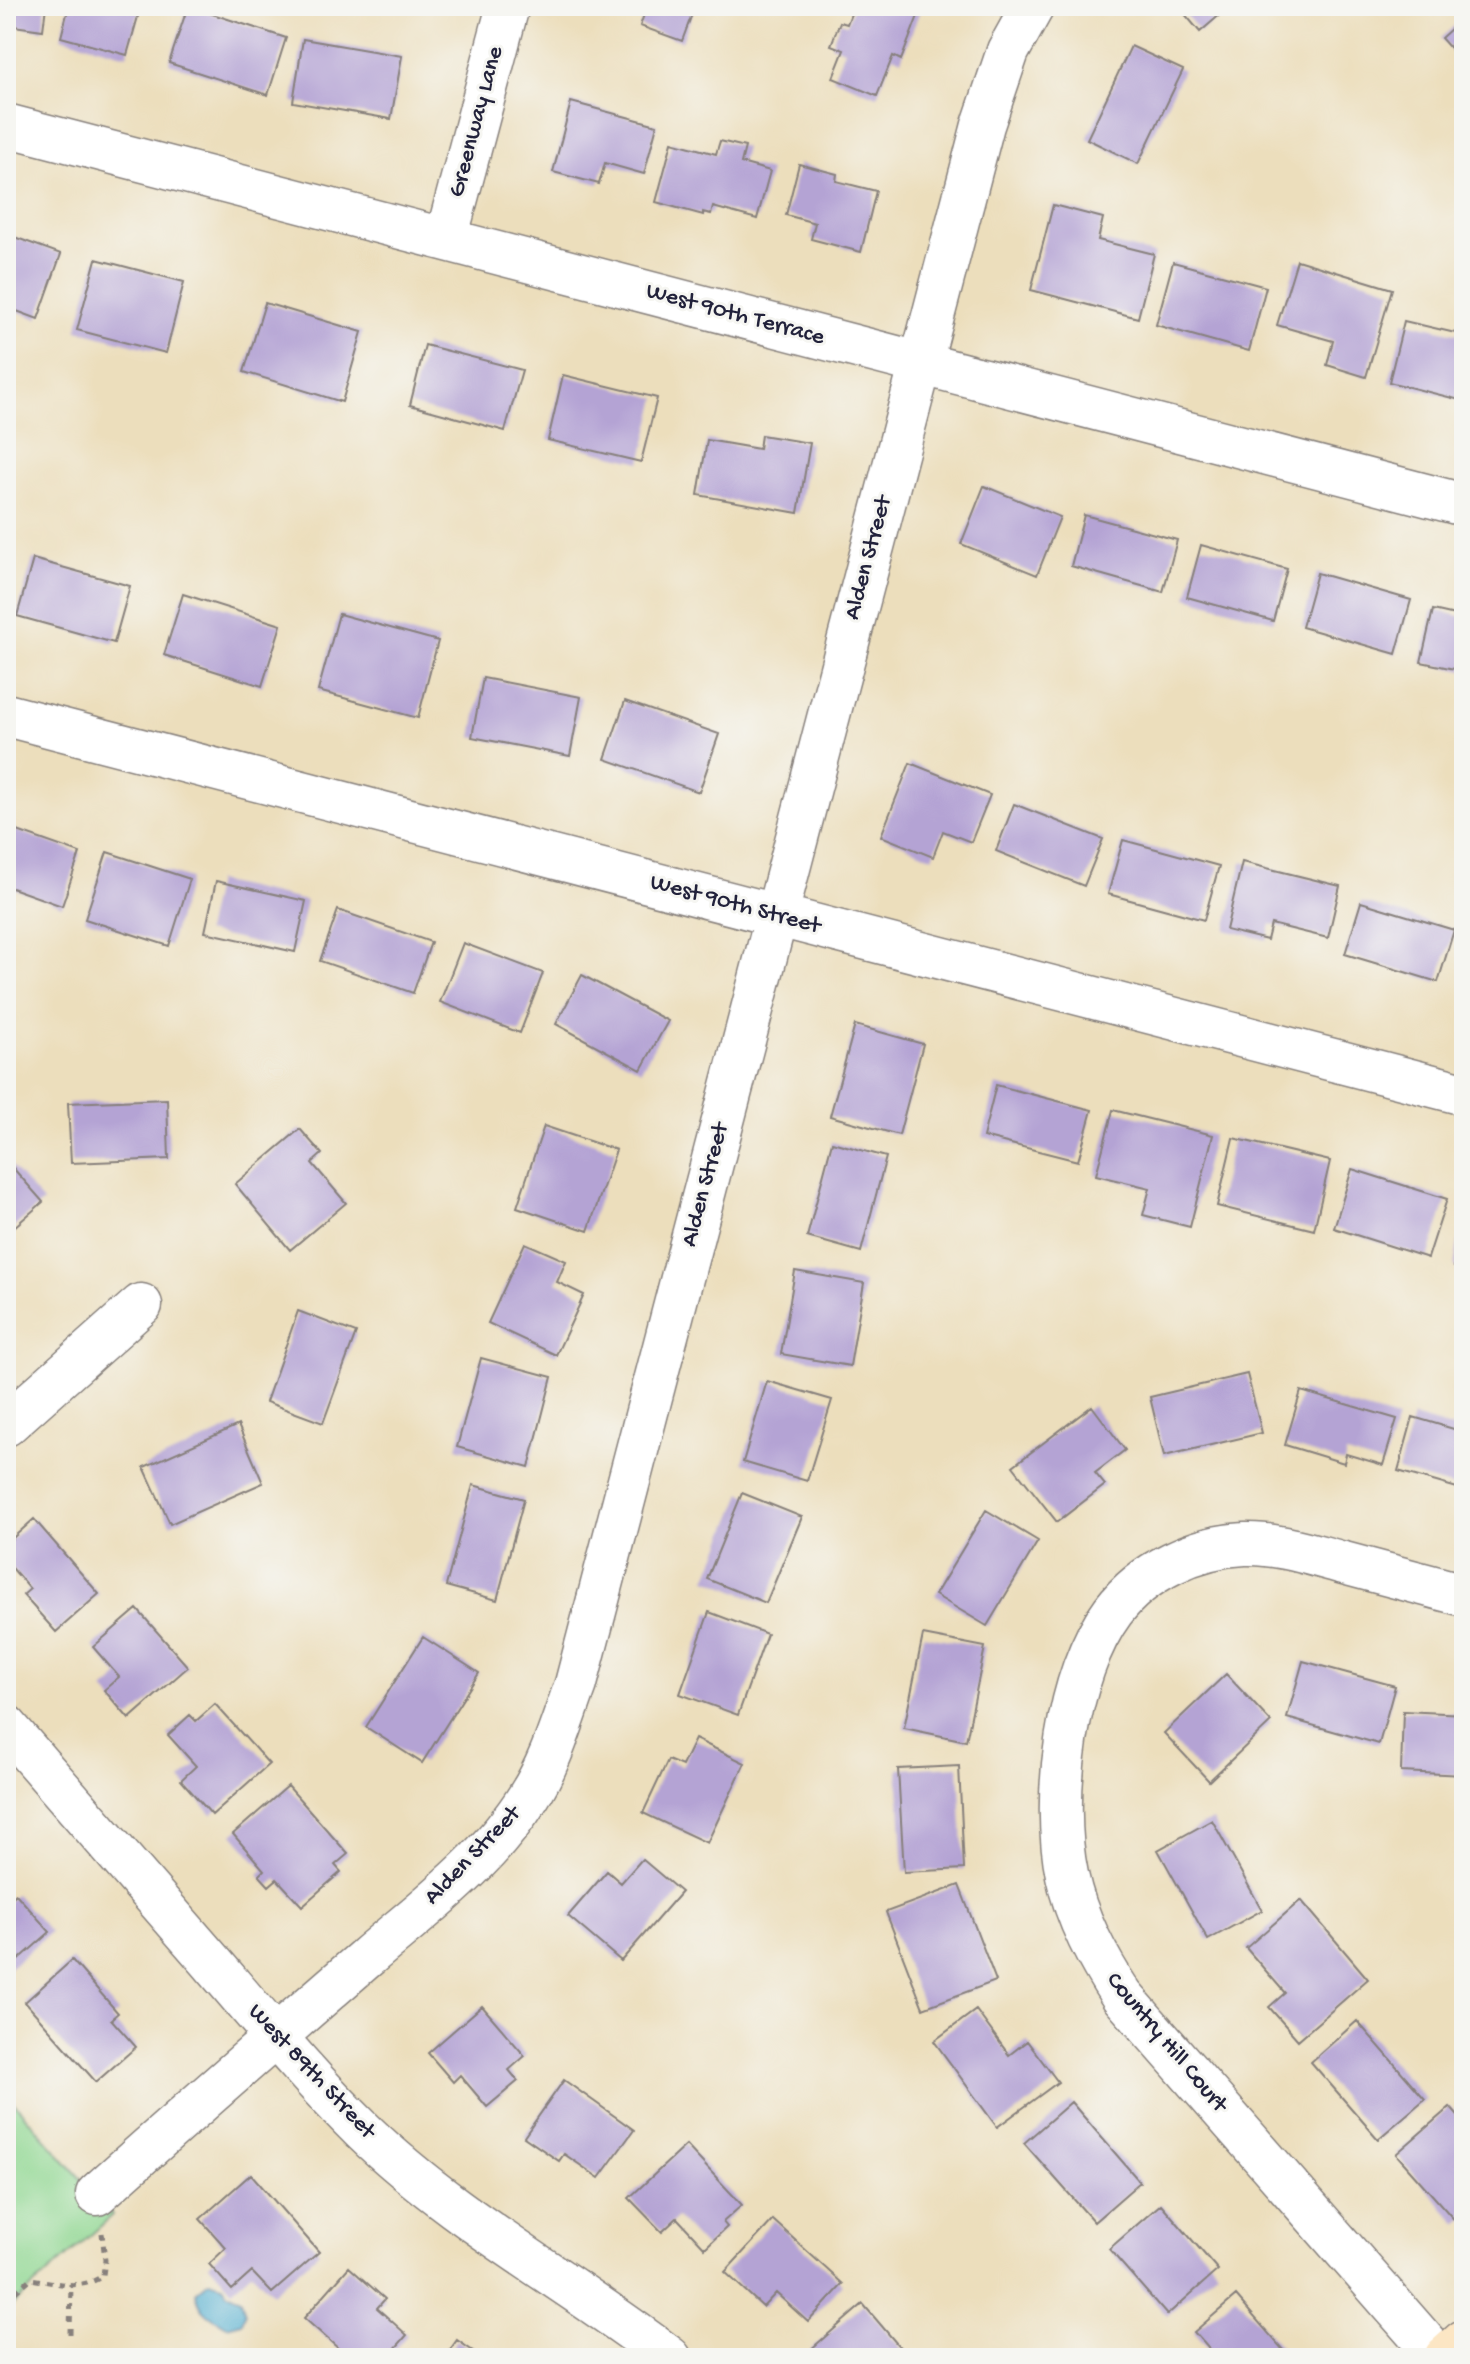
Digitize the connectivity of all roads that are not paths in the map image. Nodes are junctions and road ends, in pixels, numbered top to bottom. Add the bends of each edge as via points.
1 (508, 6) edge
2 (1033, 6) edge
3 (6, 125) edge
4 (446, 239) junction
5 (920, 364) junction
6 (1464, 505) edge
7 (6, 715) edge
8 (776, 915) junction
9 (1464, 1094) edge
10 (141, 1305) dead end
11 (6, 1425) edge
12 (1464, 1595) edge
13 (6, 1726) edge
14 (276, 2037) junction
15 (97, 2194) road end
16 (1464, 2342) edge
17 (670, 2358) edge
18 (1439, 2358) edge
19 (1446, 2358) edge

1 - 4 street, Greenway Lane
2 - 5 street, Alden Street via 1008,51 983,125
3 - 4 street, West 90th Terrace
4 - 5 street, West 90th Terrace
5 - 6 street, West 90th Terrace
5 - 8 street, Alden Street
7 - 8 street, West 90th Street
8 - 9 street, West 90th Street
8 - 14 street, Alden Street via 576,1684 547,1764 507,1827 463,1873
10 - 11 street
12 - 18 street, Country Hill Court via 1289,1548 1245,1544 1194,1553 1153,1574 1114,1609 1091,1649 1070,1719 1060,1785 1067,1878 1087,1935 1122,1996
13 - 14 street, West 89th Street
14 - 15 street, Alden Street
14 - 17 street, West 89th Street via 364,2131 425,2185
16 - 19 main road

